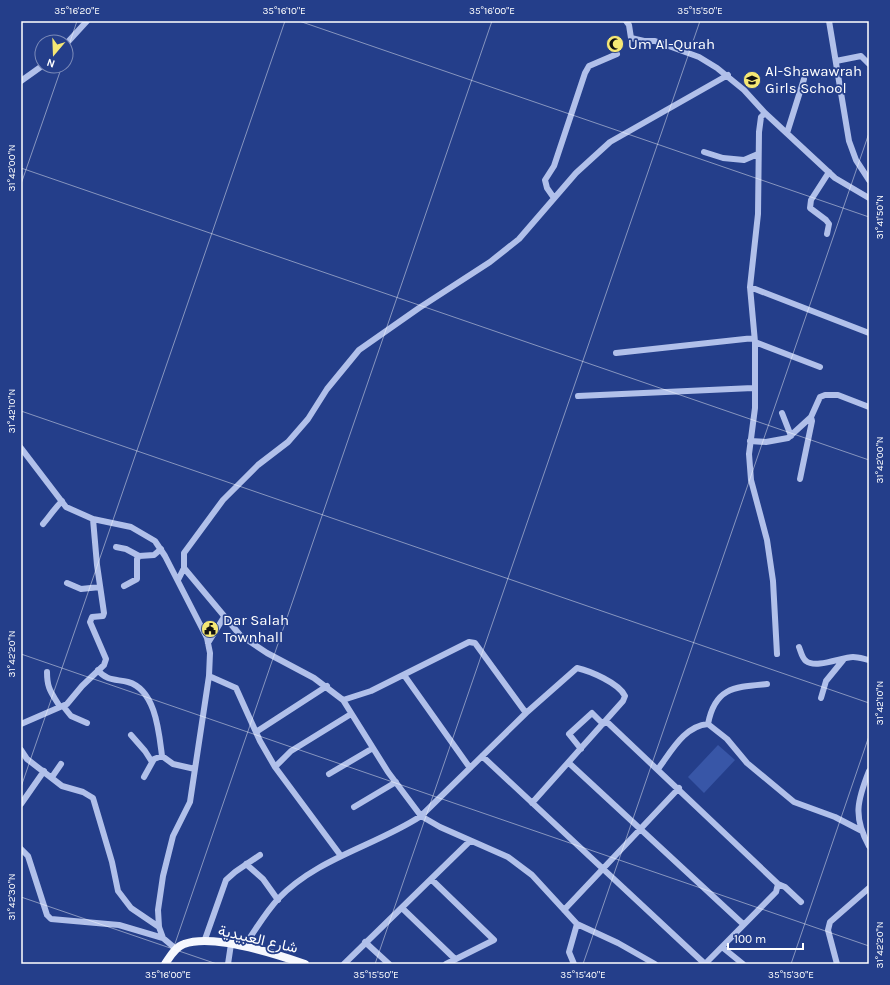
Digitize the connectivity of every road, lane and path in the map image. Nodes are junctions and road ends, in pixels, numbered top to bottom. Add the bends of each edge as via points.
1 (87, 21) edge
2 (626, 21) edge
3 (829, 21) edge
4 (74, 35) edge
5 (617, 54) dead end
6 (836, 61) junction
7 (869, 64) edge
8 (34, 72) edge
9 (728, 75) junction
10 (804, 79) dead end
11 (21, 81) edge
12 (766, 113) junction
13 (787, 133) junction
14 (704, 152) dead end
15 (758, 154) junction
16 (829, 172) junction
17 (869, 180) edge
18 (554, 198) junction
19 (869, 198) edge
20 (827, 234) dead end
21 (750, 287) junction
22 (869, 333) edge
23 (754, 340) junction
24 (616, 353) dead end
25 (820, 367) dead end
26 (754, 388) junction
27 (578, 396) dead end
28 (869, 407) edge
29 (782, 413) dead end
30 (810, 417) junction
31 (791, 436) junction
32 (750, 441) junction
33 (21, 448) edge
34 (800, 479) dead end
35 (62, 501) junction
36 (93, 519) junction
37 (43, 524) dead end
38 (116, 547) dead end
39 (161, 550) junction
40 (139, 556) junction
41 (184, 568) junction
42 (178, 580) junction
43 (67, 583) dead end
44 (124, 586) dead end
45 (100, 588) junction
46 (224, 617) junction
47 (208, 643) junction
48 (799, 647) dead end
49 (777, 654) dead end
50 (844, 659) junction
51 (869, 660) edge
52 (98, 670) junction
53 (47, 672) dead end
54 (404, 675) junction
55 (209, 676) junction
56 (767, 684) dead end
57 (327, 686) junction
58 (821, 698) dead end
59 (343, 700) junction
60 (62, 706) junction
61 (526, 713) junction
62 (351, 714) junction
63 (605, 722) junction
64 (21, 724) edge
65 (87, 724) dead end
66 (708, 724) junction
67 (256, 732) junction
68 (131, 735) dead end
69 (373, 748) junction
70 (581, 749) junction
71 (21, 750) edge
72 (162, 756) junction
73 (482, 756) junction
74 (152, 762) junction
75 (569, 763) junction
76 (61, 764) dead end
77 (275, 767) junction
78 (470, 768) junction
79 (196, 769) junction
80 (658, 769) junction
81 (44, 771) junction
82 (869, 771) edge
83 (329, 774) dead end
84 (144, 777) dead end
85 (52, 778) junction
86 (396, 782) junction
87 (679, 788) junction
88 (532, 803) junction
89 (21, 804) edge
90 (354, 807) dead end
91 (421, 816) junction
92 (640, 828) junction
93 (862, 832) junction
94 (470, 841) junction
95 (869, 846) edge
96 (21, 849) edge
97 (260, 855) dead end
98 (341, 856) junction
99 (246, 864) junction
100 (604, 869) junction
101 (431, 879) junction
102 (778, 884) junction
103 (869, 888) edge
104 (278, 900) junction
105 (802, 902) dead end
106 (402, 908) junction
107 (564, 910) junction
108 (577, 924) junction
109 (743, 924) junction
110 (159, 926) junction
111 (163, 938) junction
112 (204, 942) junction
113 (365, 942) junction
114 (231, 944) junction
115 (244, 946) junction
116 (722, 947) junction
117 (176, 949) junction
118 (455, 959) junction
119 (165, 964) edge
120 (228, 964) edge
121 (305, 964) edge
122 (344, 964) edge
123 (389, 964) edge
124 (446, 964) edge
125 (574, 964) edge
126 (655, 964) edge
127 (705, 964) edge
128 (743, 964) edge
129 (837, 964) edge

1 - 4 street
2 - 9 street via 631,38 655,41 699,57
3 - 6 street
5 - 18 street via 589,66 585,73 554,166 545,180
6 - 7 street via 861,56
6 - 17 street via 849,142 856,160
8 - 11 street
9 - 12 street
9 - 18 street via 610,142 576,173
10 - 13 street
12 - 13 street
12 - 15 street via 761,117
13 - 16 street
14 - 15 street via 723,158 744,160
15 - 21 street via 758,214
16 - 19 street
16 - 20 street via 811,200 810,208 829,224
18 - 41 street via 519,239 490,262 360,350 288,442 258,465 223,500 184,553
21 - 22 street
21 - 23 street
23 - 24 street
23 - 25 street
23 - 26 street
26 - 27 street
26 - 32 street via 755,408
28 - 30 street via 830,394 820,398
29 - 31 street
30 - 31 street
30 - 34 street via 812,421
31 - 32 street via 766,442
32 - 49 street via 751,480 767,540 773,580
33 - 35 street
35 - 36 street via 66,507 78,514
35 - 37 street
36 - 39 street via 131,527 155,541
36 - 45 street
38 - 40 street
39 - 40 street via 154,555
39 - 42 street
40 - 44 street via 137,579
41 - 42 street
41 - 46 street
42 - 47 street
43 - 45 street via 81,589
45 - 52 street via 104,613 103,616 92,617 90,622 106,659
46 - 47 street
46 - 57 street via 252,644
47 - 55 street
48 - 50 street via 807,662
50 - 51 street via 852,657
50 - 58 street via 826,681
52 - 60 street via 67,704
52 - 72 street via 112,680 130,682 147,697 158,723
53 - 60 street via 50,693
54 - 59 street via 371,691
54 - 61 street via 469,642 475,643
54 - 78 street
55 - 67 street via 236,688
55 - 79 street
56 - 66 street via 734,687 714,704
57 - 59 street
57 - 67 street
59 - 62 street
60 - 64 street
60 - 65 street via 72,716
61 - 63 street via 577,668 601,677 623,691 623,701
61 - 73 street
62 - 69 street
62 - 77 street via 291,751
63 - 70 street
63 - 70 street via 592,713 569,734
63 - 80 street
66 - 80 street via 698,726 683,736
66 - 93 street via 727,739 747,763 794,802 835,817
67 - 77 street
68 - 74 street
69 - 83 street
69 - 86 street
70 - 75 street
71 - 81 street
72 - 74 street
72 - 79 street via 173,764
73 - 78 street
73 - 88 street
74 - 84 street
75 - 88 street
75 - 92 street
76 - 85 street
77 - 98 street
78 - 91 street
79 - 110 street via 190,802 173,836 158,910
80 - 87 street
81 - 85 street
81 - 89 street
82 - 93 street via 858,803
85 - 110 street via 62,786 94,798 118,890 131,908
86 - 90 street
86 - 91 street
87 - 92 street
87 - 102 street
88 - 100 street
91 - 94 street
91 - 98 street via 405,827
92 - 100 street
92 - 109 street
93 - 95 street
94 - 101 street
94 - 107 street via 497,851 520,864
96 - 111 street via 28,856 47,914 51,919 119,925
97 - 99 street
98 - 104 street via 304,877
99 - 104 street via 263,879
99 - 112 street via 226,880
100 - 107 street
100 - 127 street
101 - 106 street
101 - 118 street via 494,940
102 - 105 street
102 - 109 street via 776,892
103 - 129 street via 830,922 828,930
104 - 115 street
106 - 113 street
106 - 118 street
107 - 108 street
108 - 125 street via 569,952
108 - 126 street
109 - 116 street
110 - 111 street
111 - 117 street
112 - 114 main road, شارع العبيدية
112 - 117 main road, شارع العبيدية via 183,944
113 - 122 street
113 - 123 street
114 - 115 main road, شارع العبيدية
114 - 120 street
115 - 121 main road, شارع العبيدية
116 - 127 street
116 - 128 street
117 - 119 main road
118 - 124 street

